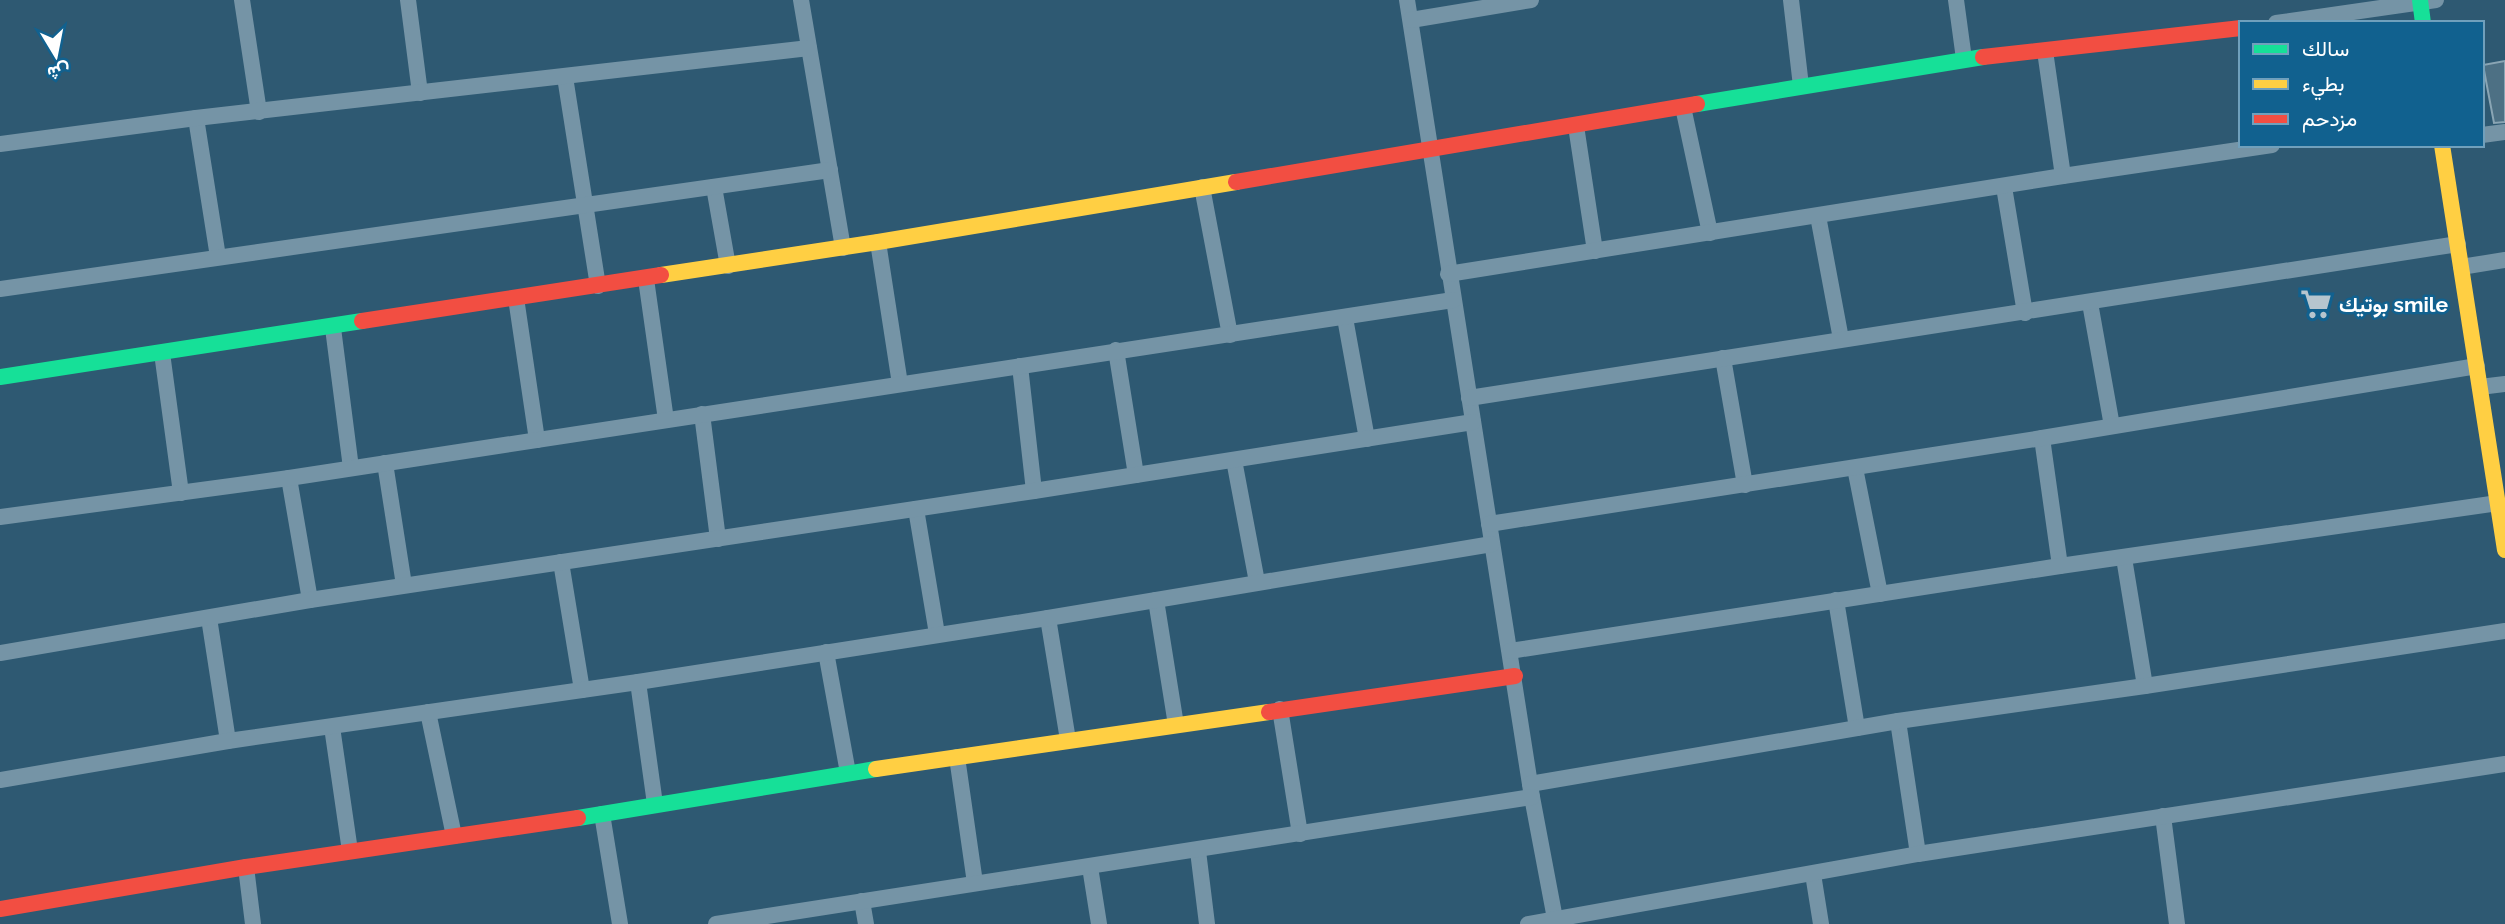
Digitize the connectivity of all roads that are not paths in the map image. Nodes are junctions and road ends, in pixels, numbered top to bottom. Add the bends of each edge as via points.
1 (242, 0) edge
2 (408, 0) edge
3 (801, 0) edge
4 (1407, 0) edge
5 (1531, 0) edge
6 (1791, 0) edge
7 (1956, 0) edge
8 (2425, 1) edge
9 (1411, 19) junction
10 (2290, 21) edge
11 (2423, 21) edge
12 (2239, 28) edge
13 (809, 48) junction
14 (2045, 51) junction
15 (1964, 59) junction
16 (565, 77) junction
17 (1801, 86) junction
18 (420, 93) junction
19 (1683, 107) junction
20 (259, 112) junction
21 (196, 118) junction
22 (1576, 126) junction
23 (2505, 132) edge
24 (2484, 135) edge
25 (0, 144) edge
26 (2259, 147) edge
27 (2442, 147) edge
28 (1429, 148) junction
29 (830, 170) junction
30 (2063, 176) junction
31 (714, 187) junction
32 (1202, 187) junction
33 (2004, 187) junction
34 (584, 205) junction
35 (1818, 216) junction
36 (1710, 233) junction
37 (878, 242) junction
38 (2458, 244) junction
39 (843, 248) junction
40 (1595, 251) junction
41 (218, 257) junction
42 (2505, 260) edge
43 (728, 266) junction
44 (2461, 267) junction
45 (1448, 274) junction
46 (646, 279) junction
47 (598, 286) junction
48 (0, 289) edge
49 (516, 298) junction
50 (1453, 300) junction
51 (2090, 303) junction
52 (2025, 313) junction
53 (1345, 318) junction
54 (333, 328) junction
55 (1230, 335) junction
56 (1841, 339) junction
57 (1116, 350) junction
58 (162, 353) junction
59 (1723, 358) junction
60 (1020, 366) junction
61 (2477, 366) junction
62 (0, 377) edge
63 (900, 384) junction
64 (2505, 384) edge
65 (2480, 387) junction
66 (1469, 398) junction
67 (702, 414) junction
68 (666, 420) junction
69 (1473, 422) junction
70 (2112, 426) junction
71 (2042, 438) junction
72 (1367, 439) junction
73 (537, 440) junction
74 (1234, 460) junction
75 (384, 463) junction
76 (351, 468) junction
77 (1855, 468) junction
78 (1136, 475) junction
79 (289, 478) junction
80 (1745, 485) junction
81 (1034, 491) junction
82 (181, 493) junction
83 (2498, 503) junction
84 (916, 509) junction
85 (0, 517) edge
86 (2503, 522) edge
87 (1489, 524) junction
88 (718, 539) junction
89 (1492, 544) junction
90 (2505, 550) edge
91 (2124, 558) junction
92 (561, 562) junction
93 (2060, 566) junction
94 (1257, 582) junction
95 (404, 585) junction
96 (1880, 594) junction
97 (310, 600) junction
98 (1156, 600) junction
99 (1836, 600) junction
100 (209, 618) junction
101 (1048, 618) junction
102 (2505, 631) edge
103 (937, 634) junction
104 (1510, 651) junction
105 (826, 652) junction
106 (0, 653) edge
107 (1515, 676) junction
108 (638, 682) junction
109 (2146, 686) junction
110 (582, 690) junction
111 (1280, 709) junction
112 (428, 712) junction
113 (1898, 721) junction
114 (1176, 725) junction
115 (332, 727) junction
116 (1857, 728) junction
117 (1068, 740) junction
118 (228, 741) junction
119 (957, 757) junction
120 (2505, 764) edge
121 (848, 773) junction
122 (0, 780) edge
123 (1531, 791) junction
124 (655, 804) junction
125 (602, 814) junction
126 (2163, 816) junction
127 (1300, 834) junction
128 (454, 836) junction
129 (350, 851) junction
130 (1198, 851) junction
131 (1918, 854) junction
132 (246, 867) junction
133 (1090, 867) junction
134 (1813, 874) junction
135 (975, 883) junction
136 (862, 901) junction
137 (0, 909) edge
138 (1555, 922) edge
139 (253, 924) edge
140 (620, 924) edge
141 (716, 924) edge
142 (866, 924) edge
143 (1099, 924) edge
144 (1207, 924) edge
145 (1528, 924) edge
146 (1821, 924) edge
147 (2176, 924) edge

1 - 20 street
2 - 18 street
3 - 13 street
4 - 9 street
5 - 9 street
6 - 17 street
7 - 15 street
8 - 10 street
8 - 11 street
9 - 28 street
12 - 14 street
13 - 16 street
13 - 29 street
14 - 15 street
14 - 30 street
15 - 17 street
16 - 18 street
16 - 34 street
17 - 19 street
18 - 20 street
19 - 22 street
19 - 36 street
20 - 21 street
21 - 25 street
21 - 41 street
22 - 28 street
22 - 40 street
23 - 24 street
26 - 30 street
27 - 38 street
28 - 32 street
28 - 45 street
29 - 31 street
29 - 39 street
30 - 33 street
31 - 34 street
31 - 43 street
32 - 37 street
32 - 55 street
33 - 35 street
33 - 52 street
34 - 41 street
34 - 47 street
35 - 36 street
35 - 56 street
36 - 40 street
37 - 39 street
37 - 63 street
38 - 44 street
38 - 51 street
39 - 43 street
40 - 45 street
41 - 48 street
42 - 44 street
43 - 46 street
44 - 61 street
45 - 50 street
46 - 47 street
46 - 68 street
47 - 49 street
49 - 54 street
49 - 73 street
50 - 53 street
50 - 66 street
51 - 52 street
51 - 70 street
52 - 56 street
53 - 55 street
53 - 72 street
54 - 58 street
54 - 76 street
55 - 57 street
56 - 59 street
57 - 60 street
57 - 78 street
58 - 62 street
58 - 82 street
59 - 66 street
59 - 80 street
60 - 63 street
60 - 81 street
61 - 65 street
61 - 70 street
63 - 67 street
64 - 65 street
65 - 83 street
66 - 69 street
67 - 68 street
67 - 88 street
68 - 73 street
69 - 72 street
69 - 87 street
70 - 71 street
71 - 77 street
71 - 93 street
72 - 74 street
73 - 75 street
74 - 78 street
74 - 94 street
75 - 76 street
75 - 95 street
76 - 79 street
77 - 80 street
77 - 96 street
78 - 81 street
79 - 82 street
79 - 97 street
80 - 87 street
81 - 84 street
82 - 85 street
83 - 86 street
83 - 91 street
84 - 88 street
84 - 103 street
86 - 90 street
87 - 89 street
88 - 92 street
89 - 94 street
89 - 104 street
91 - 93 street
91 - 109 street
92 - 95 street
92 - 110 street
93 - 96 street
94 - 98 street
95 - 97 street
96 - 99 street
97 - 100 street
98 - 101 street
98 - 114 street
99 - 104 street
99 - 116 street
100 - 106 street
100 - 118 street
101 - 103 street
101 - 117 street
102 - 109 street
103 - 105 street
104 - 107 street
105 - 108 street
105 - 121 street
107 - 111 street
107 - 123 street
108 - 110 street
108 - 124 street
109 - 113 street
110 - 112 street
111 - 114 street
111 - 127 street
112 - 115 street
112 - 128 street
113 - 116 street
113 - 131 street
114 - 117 street
115 - 118 street
115 - 129 street
116 - 123 street
117 - 119 street
118 - 122 street
119 - 121 street
119 - 135 street
120 - 126 street
121 - 124 street
123 - 127 street
123 - 138 street
124 - 125 street
125 - 128 street
125 - 140 street
126 - 131 street
126 - 147 street
127 - 130 street
128 - 129 street
129 - 132 street
130 - 133 street
130 - 144 street
131 - 134 street
132 - 137 street
132 - 139 street
133 - 135 street
133 - 143 street
134 - 138 street
134 - 146 street
135 - 136 street
136 - 141 street
136 - 142 street
138 - 145 street

